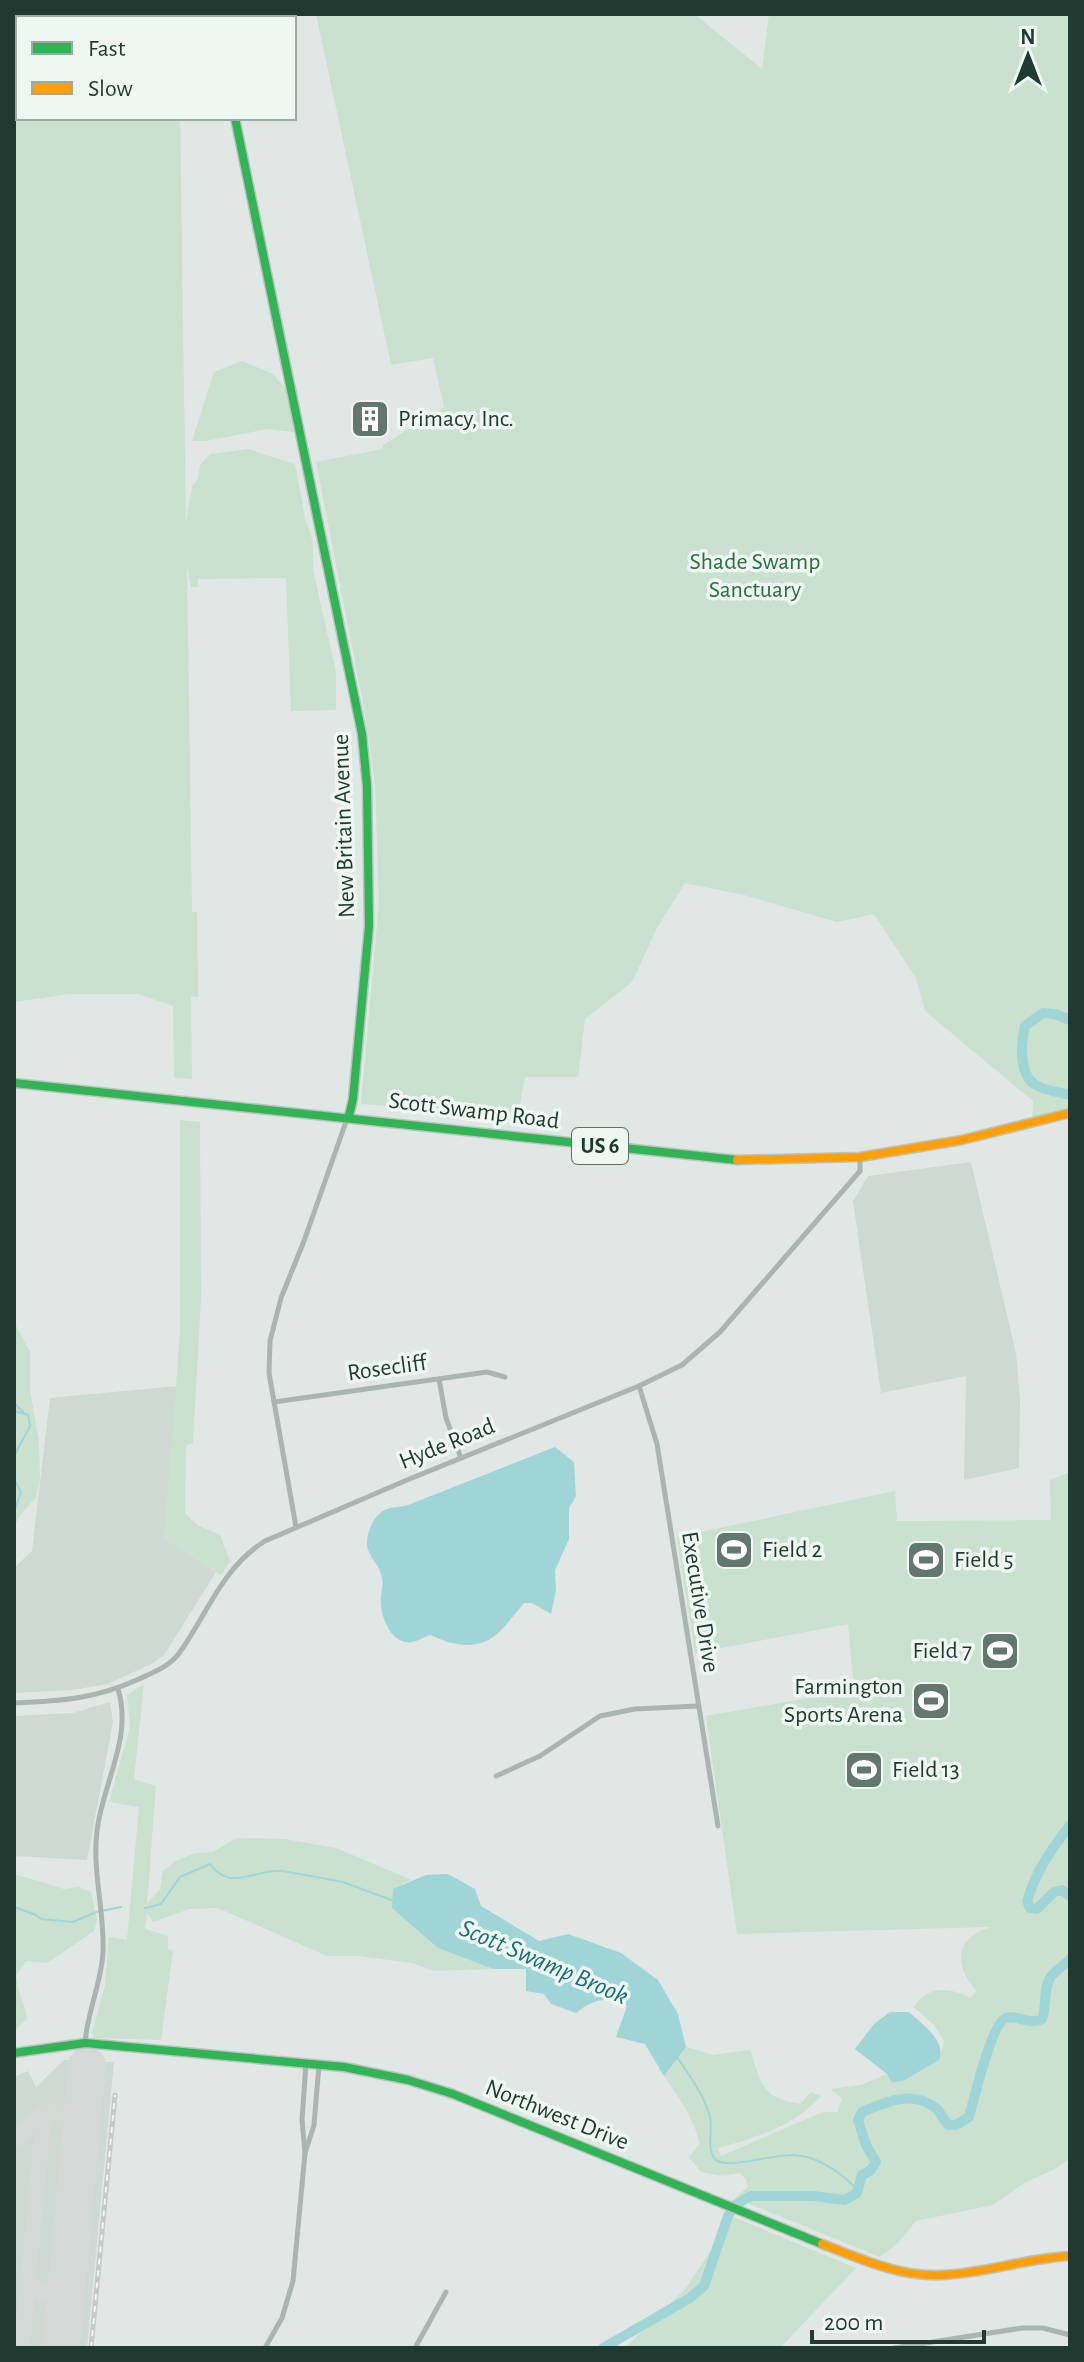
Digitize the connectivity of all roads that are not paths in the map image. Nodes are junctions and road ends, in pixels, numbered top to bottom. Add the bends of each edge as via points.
1 (235, 120) edge
2 (14, 1083) edge
3 (1070, 1113) edge
4 (349, 1116) junction
5 (860, 1157) junction
6 (505, 1377) dead end
7 (439, 1379) junction
8 (639, 1386) junction
9 (274, 1402) junction
10 (461, 1458) junction
11 (296, 1527) junction
12 (118, 1689) junction
13 (14, 1703) edge
14 (698, 1706) junction
15 (496, 1776) dead end
16 (718, 1826) dead end
17 (85, 2043) junction
18 (14, 2053) edge
19 (306, 2063) junction
20 (319, 2064) junction
21 (305, 2153) junction
22 (1070, 2256) edge
23 (446, 2292) dead end
24 (1070, 2335) edge
25 (265, 2348) edge
26 (415, 2348) edge
27 (894, 2348) edge

1 - 4 main road, New Britain Avenue via 362,734 369,933
2 - 4 main road, Scott Swamp Road / US 6
3 - 5 main road, Scott Swamp Road / US 6 via 962,1140
4 - 5 main road, Scott Swamp Road / US 6 via 725,1160
4 - 9 street, New Britain Avenue via 279,1303 269,1349
5 - 8 street, Hyde Road via 860,1171 720,1332 682,1365
6 - 7 street, Rosecliff via 487,1372
7 - 9 street, Rosecliff
7 - 10 street
8 - 10 street, Hyde Road
8 - 14 street, Executive Drive via 657,1444
9 - 11 street, New Britain Avenue
10 - 11 street, Hyde Road
11 - 12 street, Hyde Road via 265,1541 239,1562 171,1662
12 - 13 street, Hyde Road via 75,1700
12 - 17 street via 123,1730 96,1841 102,1965
14 - 15 street via 600,1716 540,1756
14 - 16 street, Executive Drive
17 - 18 main road, Northwest Drive
17 - 19 main road, Northwest Drive
19 - 20 main road, Northwest Drive
19 - 21 street
20 - 21 street via 314,2125
20 - 22 main road, Northwest Drive via 433,2087 893,2270 948,2275
21 - 25 street via 293,2281 282,2318
23 - 26 street
24 - 27 street via 1022,2328

